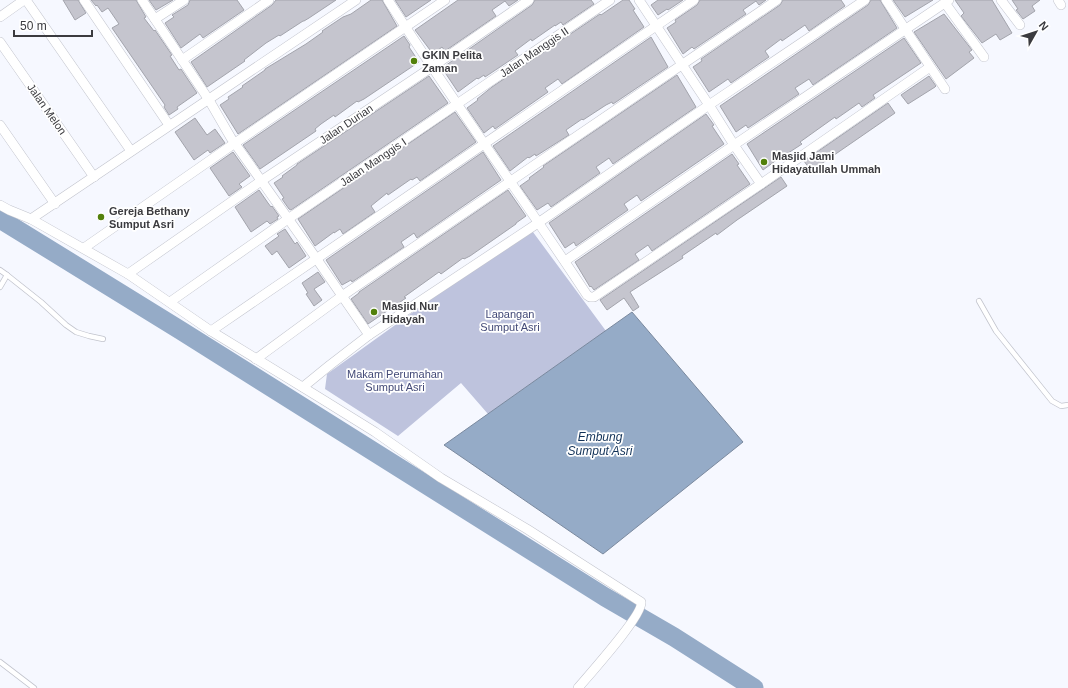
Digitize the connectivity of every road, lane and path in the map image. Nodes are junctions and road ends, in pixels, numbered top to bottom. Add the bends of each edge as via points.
1 (25, 0) edge
2 (84, 0) edge
3 (142, 0) edge
4 (184, 0) edge
5 (269, 0) edge
6 (356, 0) edge
7 (388, 0) edge
8 (445, 0) edge
9 (529, 0) edge
10 (610, 0) edge
11 (639, 0) edge
12 (694, 0) edge
13 (777, 0) edge
14 (865, 0) edge
15 (886, 0) edge
16 (1001, 0) edge
17 (947, 2) edge
18 (0, 17) edge
19 (155, 19) junction
20 (1020, 25) dead end
21 (655, 26) junction
22 (405, 27) junction
23 (906, 29) junction
24 (0, 42) edge
25 (984, 56) dead end
26 (182, 60) junction
27 (681, 64) junction
28 (930, 67) junction
29 (432, 68) junction
30 (946, 89) dead end
31 (209, 100) junction
32 (458, 104) junction
33 (709, 105) junction
34 (0, 125) edge
35 (169, 125) junction
36 (235, 143) junction
37 (484, 143) junction
38 (734, 145) junction
39 (131, 151) junction
40 (94, 177) junction
41 (261, 181) junction
42 (510, 181) junction
43 (761, 184) junction
44 (0, 204) edge
45 (54, 204) junction
46 (31, 219) junction
47 (288, 220) junction
48 (538, 223) junction
49 (84, 248) junction
50 (316, 258) junction
51 (565, 261) junction
52 (0, 270) edge
53 (128, 274) junction
54 (7, 275) junction
55 (0, 287) edge
56 (342, 296) junction
57 (979, 301) dead end
58 (170, 302) junction
59 (211, 331) junction
60 (369, 335) junction
61 (103, 339) dead end
62 (256, 359) junction
63 (303, 387) junction
64 (1068, 405) edge
65 (0, 662) edge
66 (34, 688) edge
67 (578, 688) edge

1 - 18 street
1 - 39 street
2 - 35 street
3 - 19 street
4 - 19 street
5 - 26 street
6 - 31 street
7 - 22 street
8 - 22 street
9 - 29 street, Jalan Durian
10 - 32 street, Jalan Manggis II
11 - 21 street
12 - 21 street
13 - 27 street
14 - 33 street
15 - 23 street
16 - 20 street
17 - 23 street
17 - 25 street
19 - 26 street
21 - 27 street
21 - 37 street
22 - 29 street
22 - 36 street
23 - 28 street
23 - 38 street
24 - 40 street, Jalan Melon
26 - 31 street
27 - 33 street
27 - 42 street
28 - 30 street
28 - 43 street
29 - 32 street
29 - 41 street, Jalan Durian
31 - 35 street
31 - 36 street
32 - 37 street
32 - 47 street, Jalan Manggis I
33 - 38 street
33 - 48 street
34 - 45 street
35 - 39 street
36 - 41 street
36 - 49 street
37 - 42 street
37 - 50 street
38 - 43 street
38 - 51 street
39 - 40 street
40 - 45 street
41 - 47 street
41 - 53 street, Jalan Durian
42 - 48 street
42 - 56 street
43 - 51 street via 594,297 587,295
44 - 46 street
45 - 46 street
46 - 49 street
47 - 50 street
47 - 58 street, Jalan Manggis I
48 - 51 street
48 - 60 street
49 - 53 street
50 - 56 street
50 - 59 street
52 - 54 lane
53 - 58 street
54 - 55 lane
54 - 61 lane via 76,332
56 - 60 street
56 - 62 street
57 - 64 lane via 996,331 1052,401 1061,406
58 - 59 street
59 - 62 street
60 - 63 street
62 - 63 street
63 - 67 street via 375,432 441,478 526,528 641,602 641,607 628,628
65 - 66 lane

